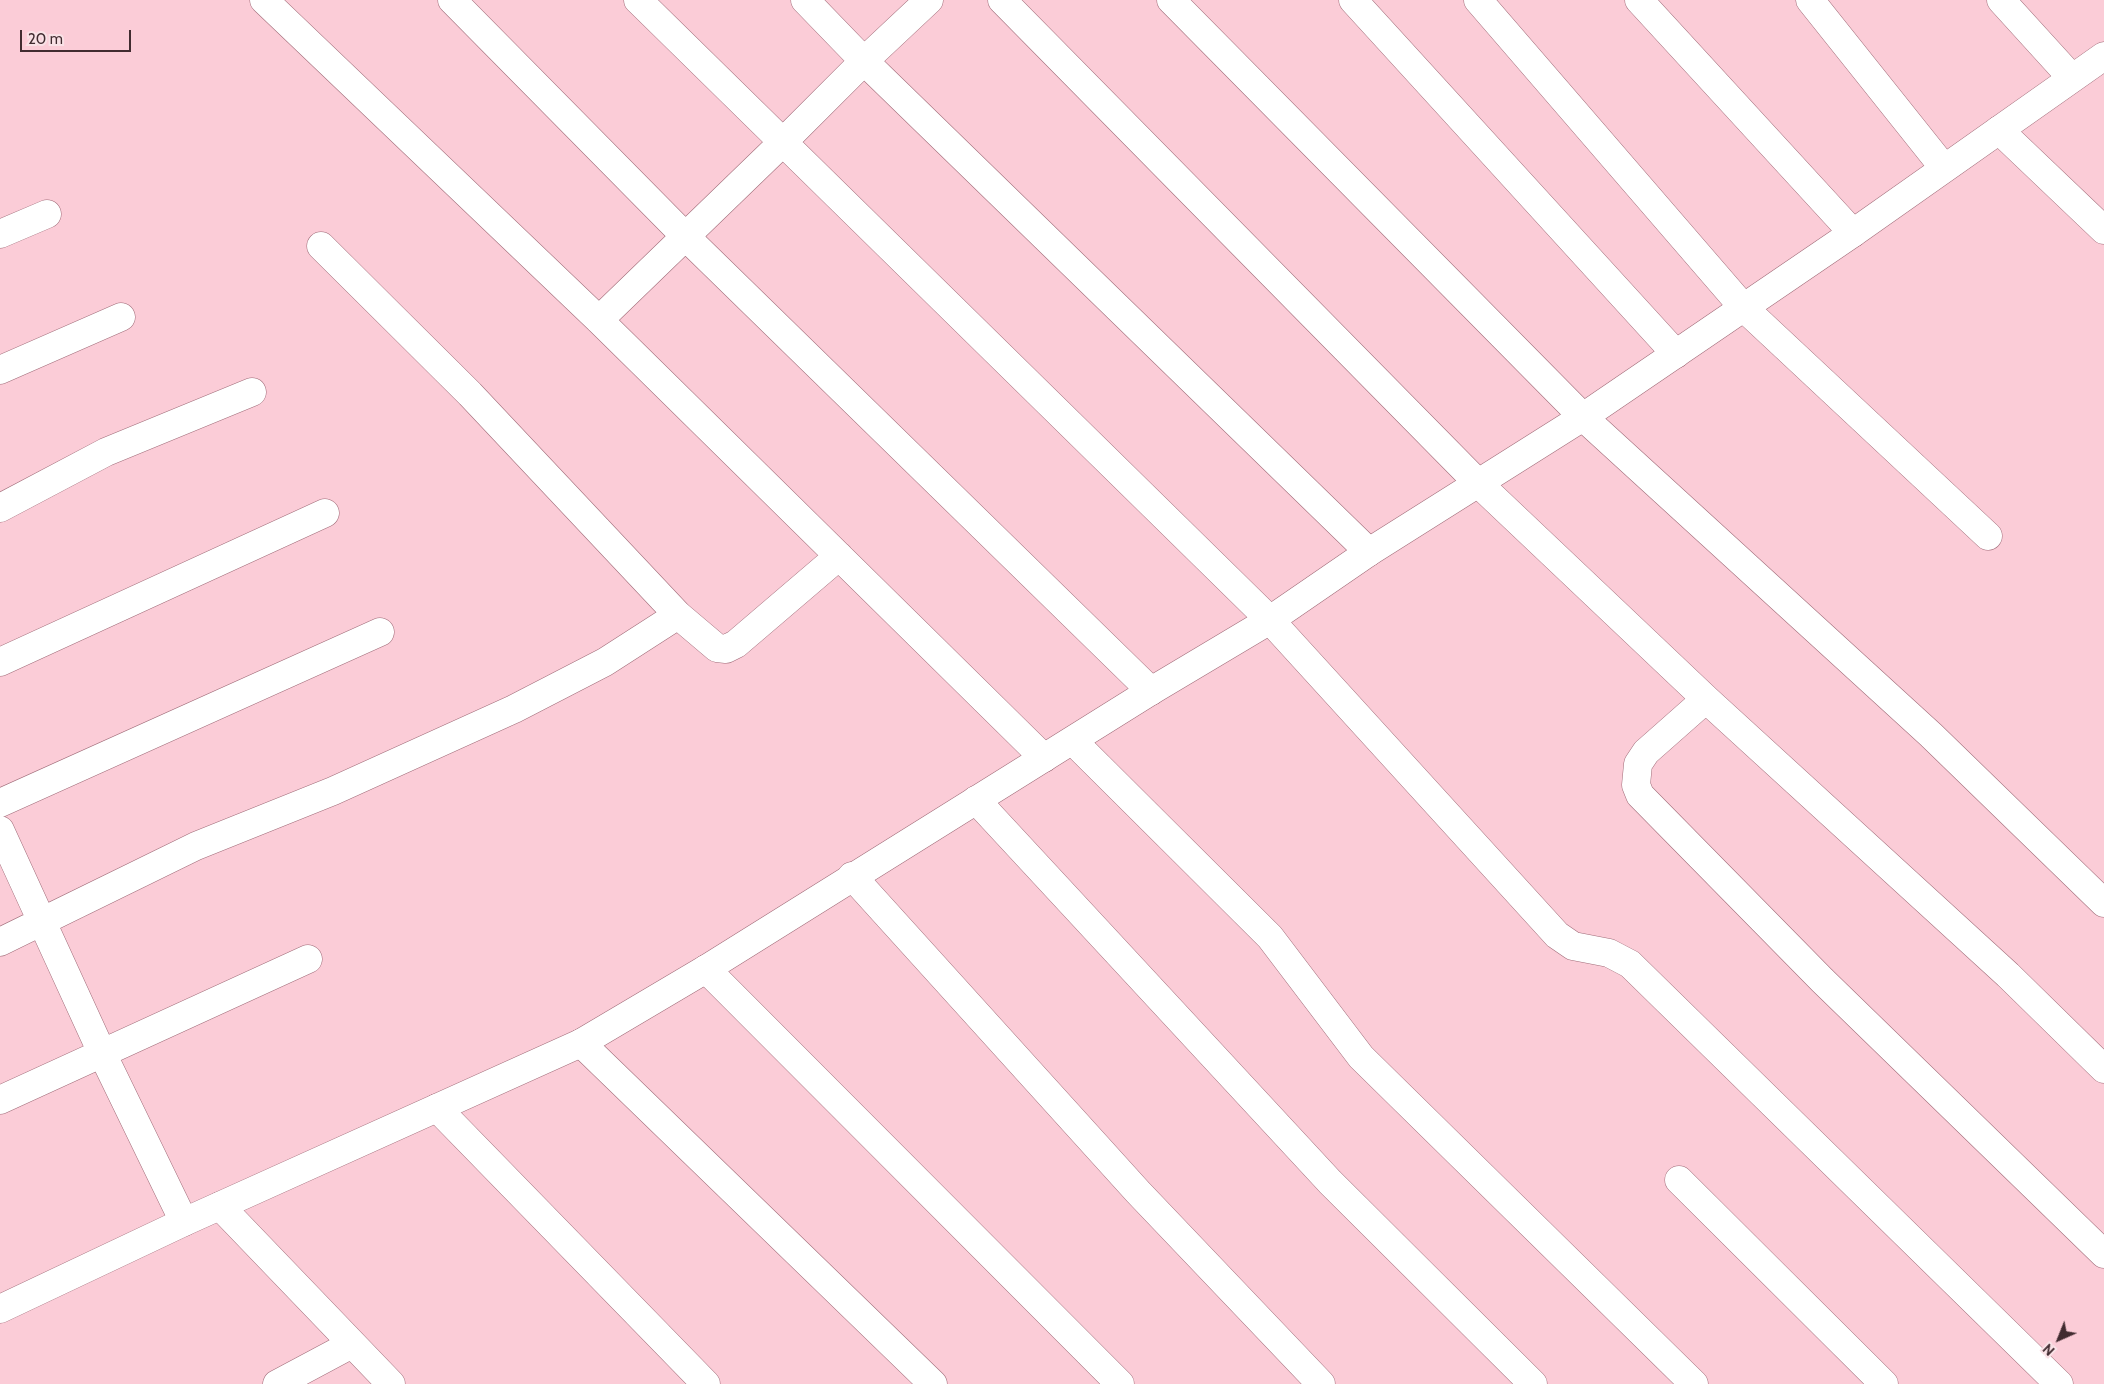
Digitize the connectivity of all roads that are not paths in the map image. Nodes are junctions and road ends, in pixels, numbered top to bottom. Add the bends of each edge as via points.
1 (264, 0) edge
2 (452, 0) edge
3 (638, 0) edge
4 (805, 0) edge
5 (929, 0) edge
6 (1002, 0) edge
7 (1171, 0) edge
8 (1353, 0) edge
9 (1478, 0) edge
10 (1639, 0) edge
11 (1810, 0) edge
12 (2001, 0) edge
13 (2104, 56) edge
14 (864, 61) junction
15 (2071, 77) junction
16 (1999, 130) junction
17 (782, 143) junction
18 (1944, 168) junction
19 (47, 214) dead end
20 (2104, 230) edge
21 (1853, 233) junction
22 (0, 234) edge
23 (685, 236) junction
24 (321, 246) dead end
25 (1743, 307) junction
26 (120, 317) dead end
27 (599, 320) junction
28 (1676, 354) junction
29 (0, 370) edge
30 (252, 392) dead end
31 (1583, 417) junction
32 (1479, 484) junction
33 (0, 508) edge
34 (325, 513) dead end
35 (1988, 536) dead end
36 (1369, 552) junction
37 (839, 556) junction
38 (678, 615) junction
39 (1270, 620) junction
40 (380, 632) dead end
41 (0, 662) edge
42 (1151, 691) junction
43 (1706, 699) junction
44 (1073, 741) junction
45 (1044, 758) junction
46 (976, 800) junction
47 (0, 803) edge
48 (0, 830) edge
49 (852, 876) junction
50 (2104, 903) edge
51 (42, 922) junction
52 (0, 942) edge
53 (308, 959) dead end
54 (706, 969) junction
55 (581, 1043) junction
56 (102, 1053) junction
57 (2104, 1069) edge
58 (0, 1100) edge
59 (437, 1108) junction
60 (1679, 1180) dead end
61 (220, 1206) junction
62 (184, 1222) junction
63 (2104, 1254) edge
64 (0, 1309) edge
65 (352, 1344) junction
66 (277, 1384) edge
67 (391, 1384) edge
68 (706, 1384) edge
69 (933, 1384) edge
70 (1120, 1384) edge
71 (1321, 1384) edge
72 (1533, 1384) edge
73 (1694, 1384) edge
74 (1884, 1384) edge
75 (2059, 1384) edge

1 - 27 street
2 - 23 street
3 - 17 street
4 - 14 street
5 - 14 street
6 - 32 street
7 - 31 street
8 - 28 street
9 - 25 street
10 - 21 street
11 - 18 street
12 - 15 street
13 - 15 street
14 - 17 street
14 - 36 street
15 - 16 street
16 - 18 street
16 - 20 street
17 - 23 street
17 - 39 street
18 - 21 street
19 - 22 street
21 - 25 street
23 - 27 street
23 - 42 street
24 - 38 street via 470,394
25 - 28 street
25 - 35 street
26 - 29 street
27 - 37 street
28 - 31 street
30 - 33 street via 106,452
31 - 32 street
31 - 50 street via 1931,735
32 - 36 street
32 - 43 street
34 - 41 street
36 - 39 street
37 - 38 street via 726,649 717,648
37 - 45 street
38 - 51 street via 605,662 514,709 333,791 196,846
39 - 42 street
39 - 75 street via 1557,935 1573,946 1608,952 1630,964
40 - 47 street
42 - 44 street
43 - 57 street via 2000,968
43 - 63 street via 1646,752 1638,764 1636,785 1640,795 1822,980
44 - 45 street
44 - 73 street via 1270,937 1360,1057
45 - 46 street
46 - 49 street
46 - 72 street via 1330,1182
48 - 51 street
49 - 54 street
49 - 71 street via 1138,1192
51 - 52 street
51 - 56 street
53 - 56 street
54 - 55 street
54 - 70 street
55 - 59 street
55 - 69 street
56 - 58 street
56 - 62 street
59 - 61 street
59 - 68 street
60 - 74 street
61 - 62 street
61 - 65 street
62 - 64 street
65 - 66 street
65 - 67 street

